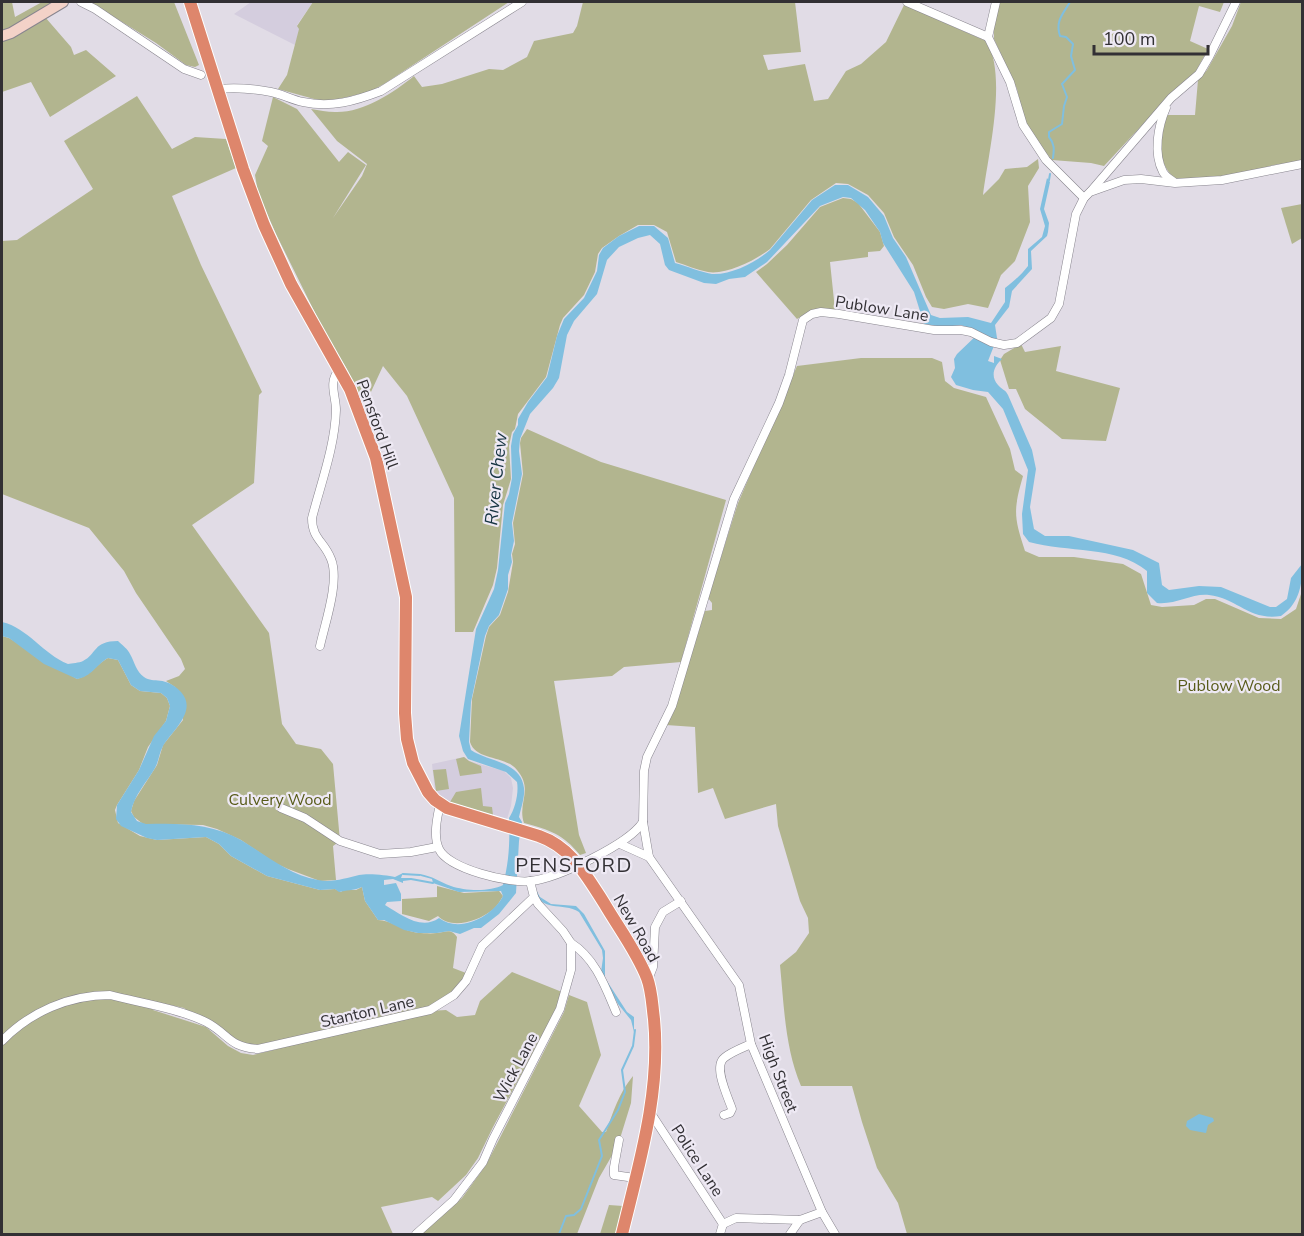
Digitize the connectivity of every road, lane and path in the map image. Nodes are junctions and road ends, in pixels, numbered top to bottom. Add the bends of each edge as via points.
1 (63, 2) edge
2 (81, 2) edge
3 (190, 2) edge
4 (522, 2) edge
5 (907, 2) edge
6 (996, 2) edge
7 (1236, 2) edge
8 (2, 36) edge
9 (988, 37) junction
10 (201, 75) dead end
11 (219, 89) junction
12 (1171, 99) junction
13 (1302, 164) edge
14 (1175, 183) junction
15 (1087, 195) junction
16 (339, 370) junction
17 (314, 628) dead end
18 (324, 631) junction
19 (320, 646) dead end
20 (440, 804) junction
21 (281, 808) dead end
22 (643, 822) junction
23 (620, 844) junction
24 (437, 847) junction
25 (649, 857) junction
26 (578, 865) junction
27 (530, 881) junction
28 (534, 897) junction
29 (681, 901) junction
30 (571, 943) junction
31 (648, 980) junction
32 (616, 1011) dead end
33 (2, 1041) edge
34 (751, 1044) junction
35 (650, 1111) junction
36 (724, 1115) dead end
37 (619, 1140) dead end
38 (636, 1178) junction
39 (822, 1212) junction
40 (800, 1220) junction
41 (723, 1224) junction
42 (416, 1234) edge
43 (622, 1234) edge
44 (720, 1234) edge
45 (790, 1234) edge
46 (835, 1234) edge

1 - 8 main road
2 - 10 street via 184,69
3 - 11 highway, Pensford Hill
4 - 11 street via 381,92 345,104 313,104 272,92
5 - 9 street
6 - 9 street
7 - 12 street via 1199,74
9 - 15 street via 1034,143 1056,172
11 - 16 highway, Pensford Hill via 243,169 271,242
12 - 14 street via 1159,131 1158,146 1164,173
12 - 15 street
13 - 14 street via 1239,178
14 - 15 street via 1124,180
15 - 22 street, Publow Lane via 1076,214 1059,304 1051,318 1017,343 1004,345 971,332 821,312 803,320 789,375 734,499 672,706 647,757
16 - 18 street via 333,379 336,411 331,445 312,518 315,537 331,559 333,572
16 - 20 highway, Pensford Hill via 376,458 405,587 405,712 411,756 424,786
17 - 18 street
18 - 19 street
20 - 24 street
20 - 26 highway, New Road via 559,845
21 - 24 street via 340,841 380,854
22 - 23 street
22 - 25 street, High Street
23 - 25 street
23 - 26 street
24 - 27 street via 447,858 471,871 500,880
25 - 29 street, High Street
26 - 27 street
26 - 31 highway, New Road
27 - 28 street
28 - 30 street
28 - 33 street, Stanton Lane via 482,946 466,981 454,995 430,1010 258,1049 242,1048 208,1023 191,1016 110,995 54,1005
29 - 31 street via 663,912 655,927 653,967
29 - 34 street, High Street via 740,985
30 - 32 street via 583,951 596,969
30 - 42 street, Wick Lane via 571,970 560,1009 483,1162 454,1200
31 - 35 highway, New Road via 656,1049
34 - 36 street via 719,1065 732,1109
34 - 39 street, High Street
35 - 38 highway, New Road
35 - 41 street, Police Lane
37 - 38 street via 614,1175
38 - 43 highway, New Road
39 - 40 street
39 - 46 street, High Street
40 - 41 street via 736,1218
40 - 45 street
41 - 44 street

